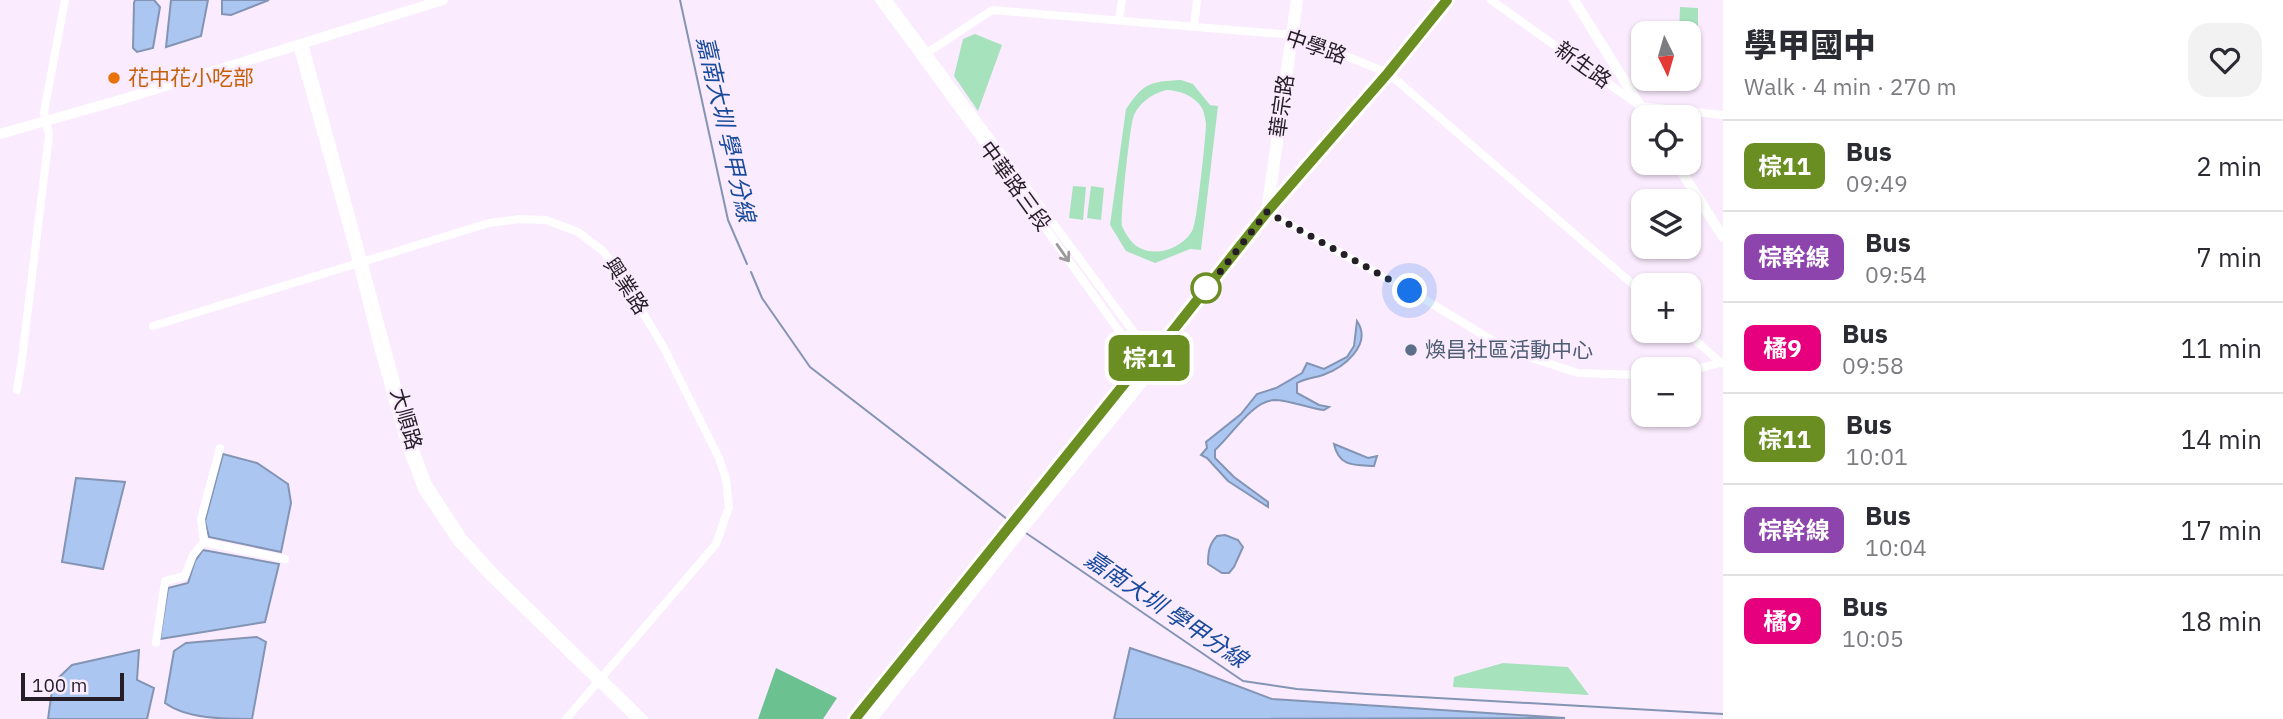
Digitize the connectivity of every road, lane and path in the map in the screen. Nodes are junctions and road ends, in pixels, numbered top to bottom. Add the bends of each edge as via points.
1 (65, 0) edge
2 (443, 0) edge
3 (879, 0) edge
4 (888, 0) edge
5 (1122, 0) edge
6 (1197, 0) edge
7 (1297, 0) edge
8 (1447, 0) edge
9 (1491, 0) edge
10 (1574, 0) edge
11 (992, 5) edge
12 (1119, 20) junction
13 (1194, 26) junction
14 (1293, 35) junction
15 (301, 44) junction
16 (924, 55) junction
17 (1388, 73) junction
18 (1639, 105) edge
19 (1639, 105) edge
20 (1701, 113) edge
21 (1723, 115) edge
22 (45, 121) junction
23 (0, 134) edge
24 (1684, 175) edge
25 (1267, 212) junction
26 (1723, 237) edge
27 (360, 261) junction
28 (1631, 283) edge
29 (153, 326) dead end
30 (1699, 343) edge
31 (1722, 363) edge
32 (1147, 364) junction
33 (1701, 368) edge
34 (1631, 375) edge
35 (17, 390) dead end
36 (220, 448) dead end
37 (1018, 525) junction
38 (204, 542) junction
39 (285, 559) dead end
40 (156, 643) dead end
41 (600, 679) junction
42 (566, 719) edge
43 (636, 719) edge
44 (644, 719) edge
45 (855, 719) edge
46 (871, 719) edge

1 - 22 street
2 - 15 main road
3 - 16 street, 中華路三段
4 - 16 street, 中華路三段
5 - 12 street
6 - 13 street
7 - 14 main road, 華宗路
8 - 17 street
9 - 18 street, 新生路
10 - 19 main road
11 - 12 street, 中學路
11 - 16 street, 中學路
12 - 13 street, 中學路
13 - 14 street, 中學路
14 - 17 street, 中學路
14 - 25 main road, 華宗路
15 - 22 main road
15 - 27 street, 大順路
16 - 32 street, 中華路三段
16 -> 32 street, 中華路三段
17 - 25 street
17 - 28 street, 中學路
20 - 21 street, 新生路
22 - 23 main road
22 - 35 street via 49,135
24 - 26 main road
25 - 32 main road
25 - 34 street via 1508,350 1578,373
27 - 29 street, 興業路
27 - 41 street, 大順路 via 412,445 428,484 463,538
27 - 41 street, 興業路 via 489,223 546,220 578,232 603,251 664,348 719,458 729,507 716,544
30 - 31 street
31 - 33 street
32 - 37 main road
36 - 38 street via 201,519
37 - 45 main road
37 - 46 main road
38 - 39 street
38 - 40 street via 193,555 186,576 164,581
41 - 42 street, 興業路
41 - 43 street, 大順路
41 - 44 street, 大順路

